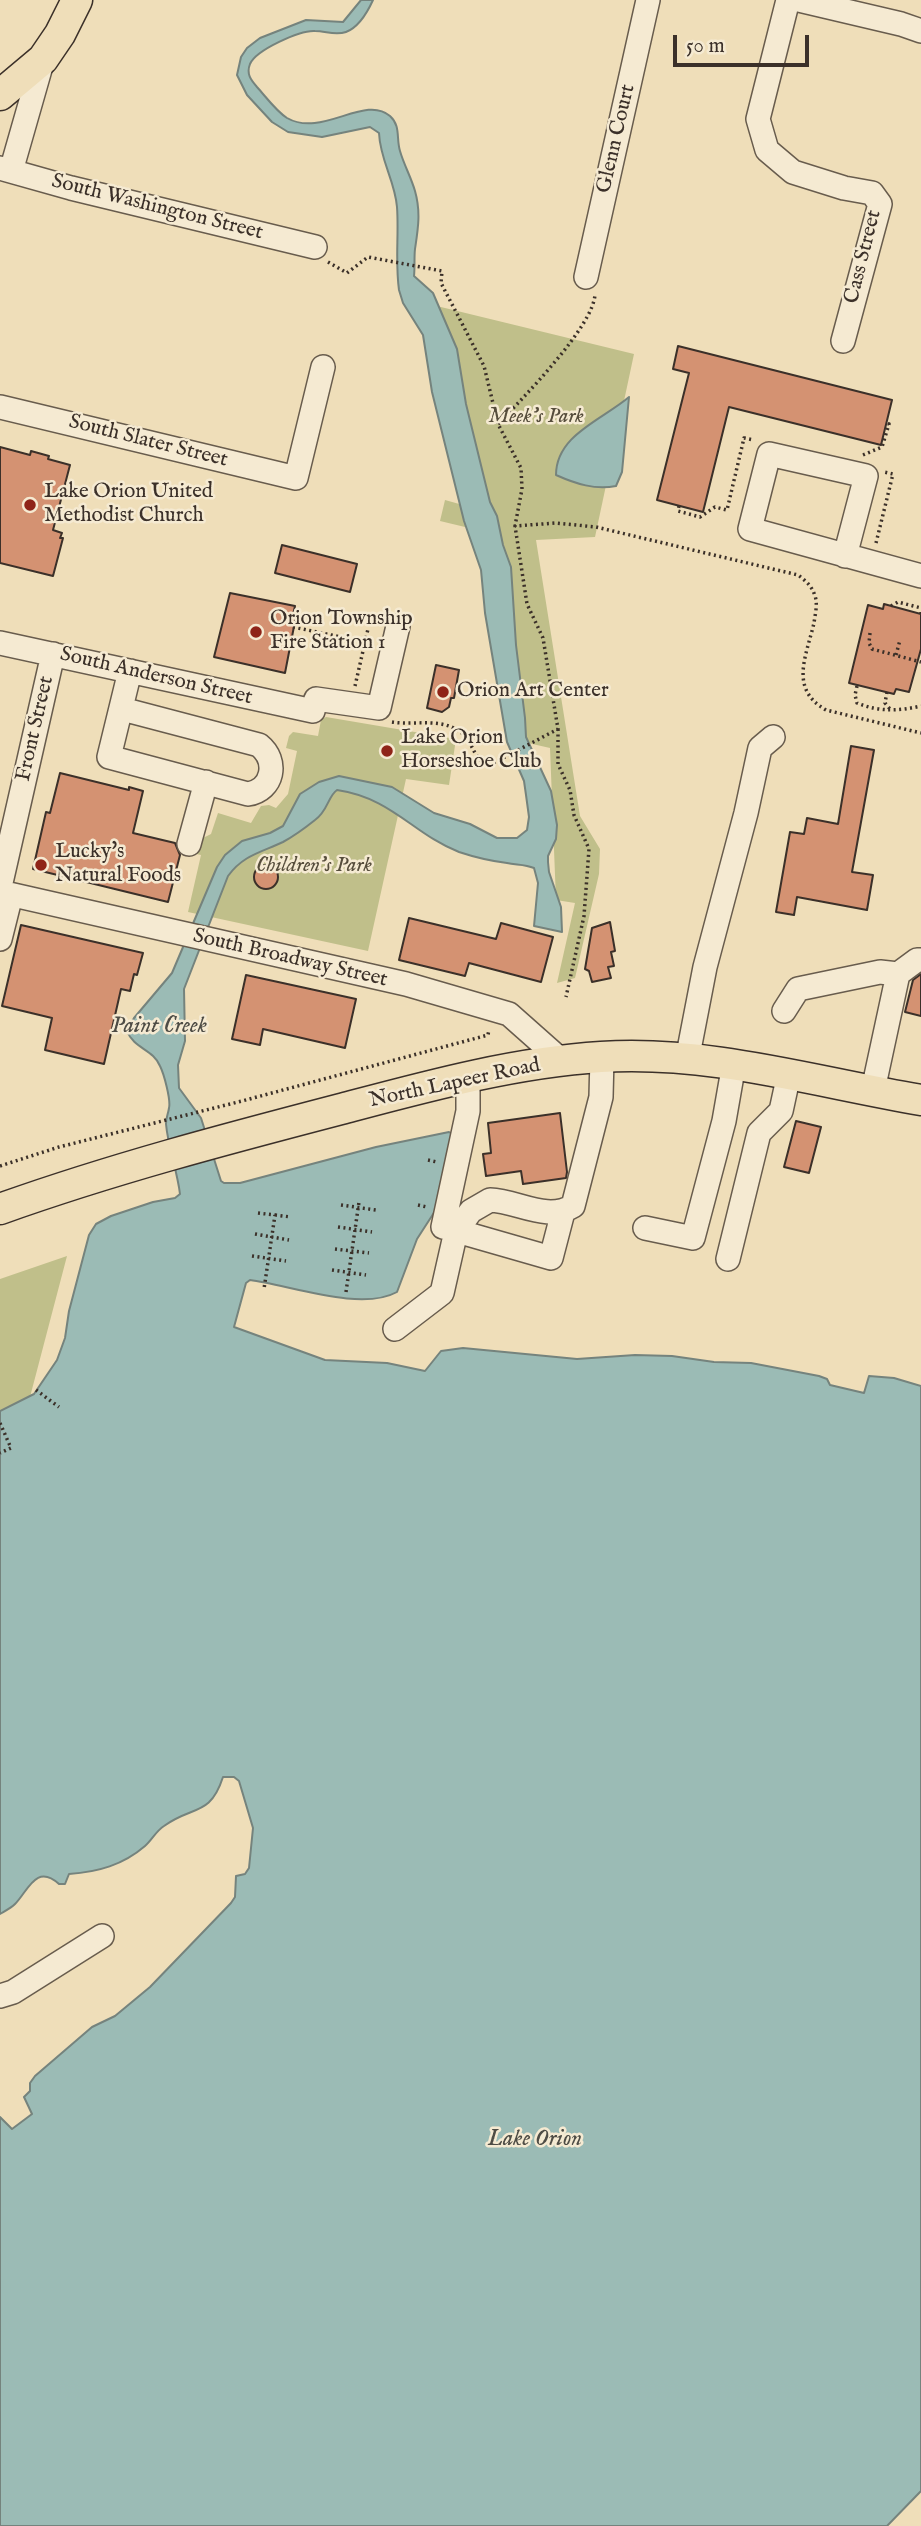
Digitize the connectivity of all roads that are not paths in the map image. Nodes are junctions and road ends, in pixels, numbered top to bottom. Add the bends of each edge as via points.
1 (77, 0) edge
2 (648, 0) edge
3 (788, 0) edge
4 (799, 0) edge
5 (921, 31) edge
6 (43, 59) junction
7 (0, 95) edge
8 (5, 169) edge
9 (315, 247) road end
10 (586, 277) road end
11 (842, 341) dead end
12 (323, 367) dead end
13 (0, 407) edge
14 (845, 556) junction
15 (921, 576) edge
16 (398, 626) dead end
17 (0, 643) edge
18 (53, 654) junction
19 (130, 671) junction
20 (122, 709) junction
21 (773, 737) dead end
22 (206, 782) junction
23 (189, 844) dead end
24 (4, 891) edge
25 (0, 939) edge
26 (921, 960) edge
27 (898, 974) junction
28 (784, 1011) dead end
29 (601, 1056) junction
30 (687, 1060) junction
31 (562, 1061) junction
32 (734, 1064) junction
33 (789, 1074) junction
34 (468, 1079) junction
35 (873, 1090) junction
36 (921, 1100) edge
37 (724, 1121) junction
38 (759, 1133) junction
39 (0, 1209) edge
40 (563, 1212) junction
41 (645, 1228) dead end
42 (456, 1231) junction
43 (728, 1259) dead end
44 (395, 1329) dead end
45 (102, 1936) dead end
46 (0, 1996) edge

1 - 6 main road
2 - 10 street, Glenn Court
3 - 11 street, Cass Street via 758,119 767,150 793,172 872,193 880,204
4 - 5 street
6 - 7 main road
6 - 8 street
8 - 9 street, South Washington Street
12 - 13 street, South Slater Street via 296,478
14 - 14 street via 866,476 769,454 750,529
14 - 15 street
16 - 19 street, South Anderson Street via 379,708 316,699 313,711
17 - 18 street, South Anderson Street
18 - 19 street, South Anderson Street
18 - 24 street, Front Street
19 - 20 street
20 - 22 street via 109,757
20 - 22 street via 259,745 270,758 268,783 256,793
21 - 30 street via 760,748 705,967
22 - 23 street
24 - 25 street, Front Street
24 - 31 street, South Broadway Street via 406,985 509,1014
26 - 27 street
27 - 28 street via 880,972 798,989
27 - 35 street
29 - 30 main road, North Lapeer Road
29 - 31 main road, North Lapeer Road
29 - 40 street via 601,1097 573,1206
30 - 32 main road, North Lapeer Road
31 - 34 main road, North Lapeer Road
32 - 33 main road, North Lapeer Road
32 - 37 street
33 - 35 main road, North Lapeer Road
33 - 38 street via 781,1111
34 - 39 main road, North Lapeer Road via 219,1141
34 - 42 street via 468,1111 443,1227
35 - 36 main road, North Lapeer Road
37 - 38 street
37 - 41 street via 693,1238
38 - 43 street
40 - 42 street via 551,1214 490,1200 471,1211
40 - 42 street via 551,1258
42 - 44 street via 442,1293
45 - 46 street

